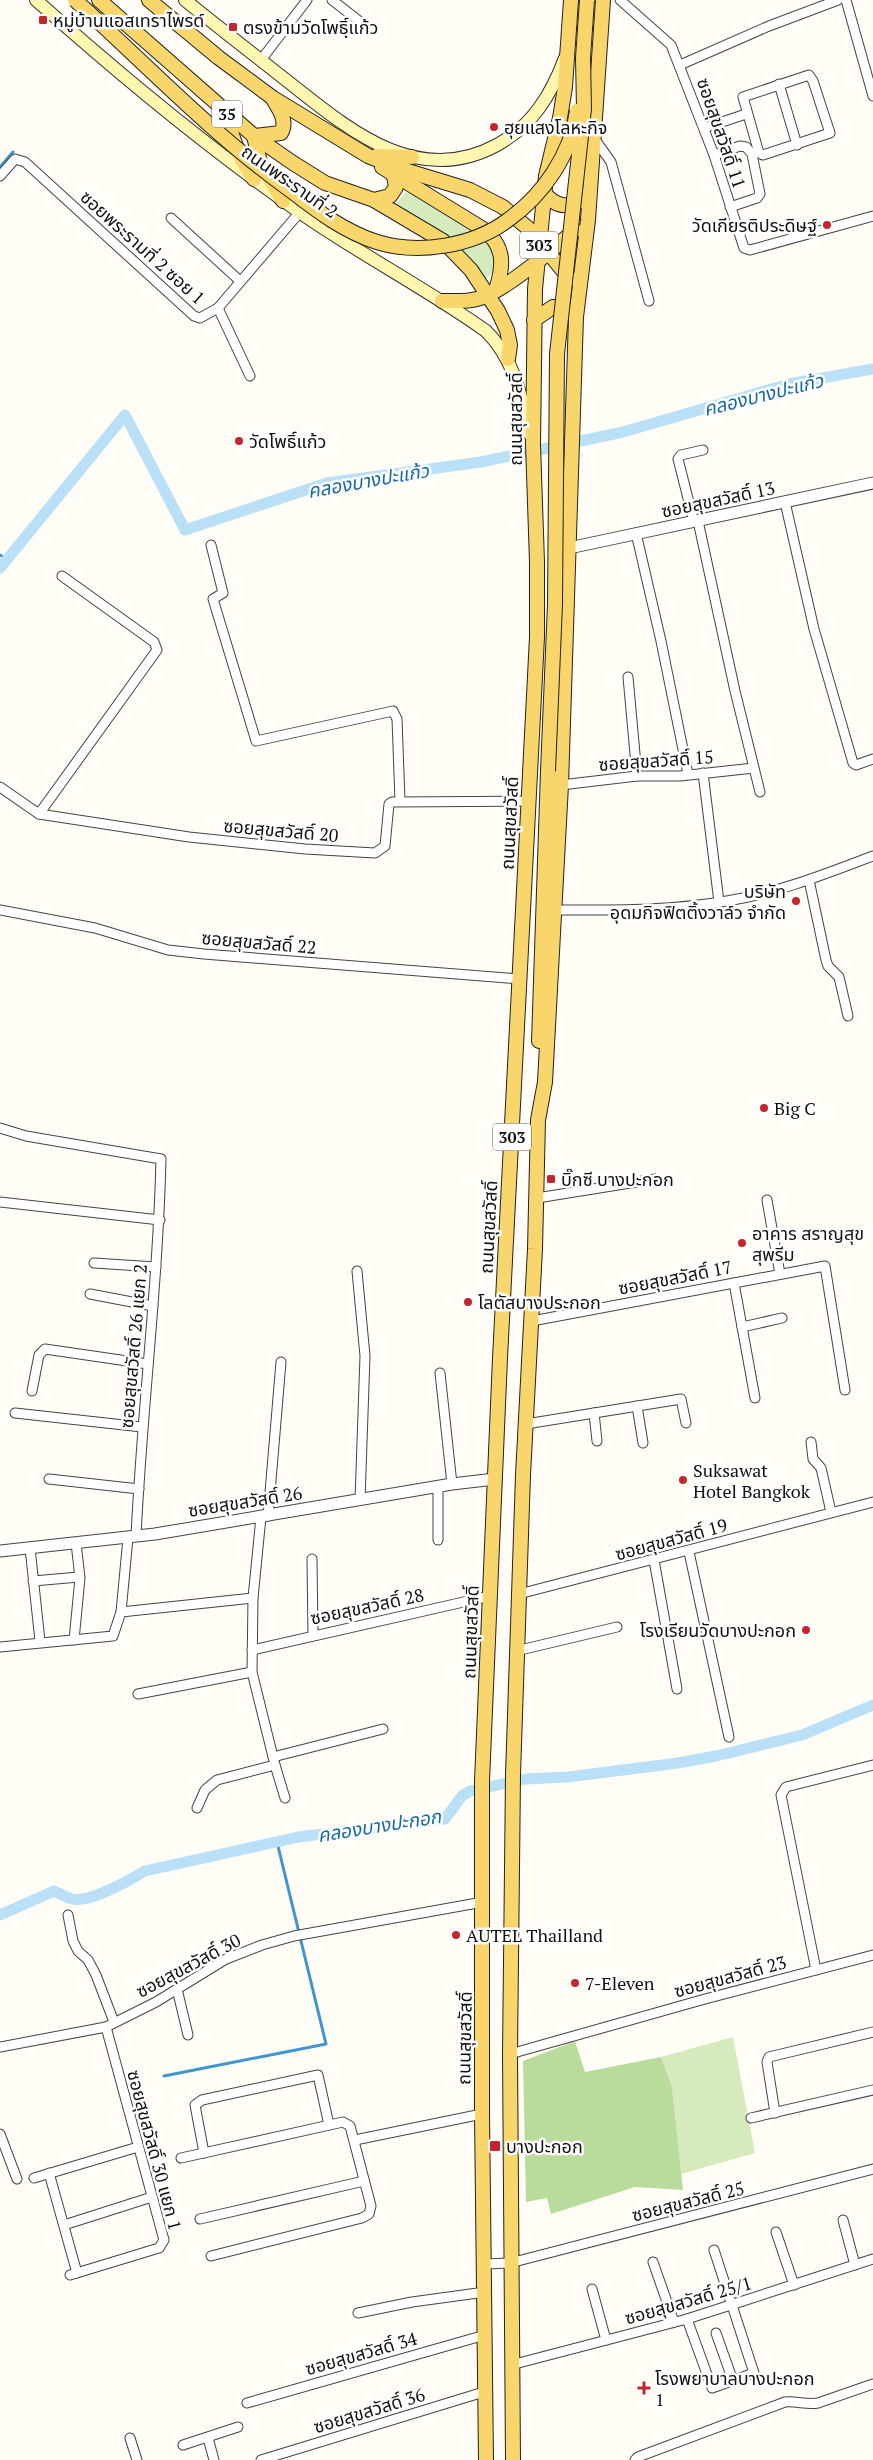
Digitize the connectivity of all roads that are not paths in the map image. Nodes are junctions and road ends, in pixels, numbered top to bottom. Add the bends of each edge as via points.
1 (36, 0) edge
2 (75, 0) edge
3 (99, 0) edge
4 (149, 0) edge
5 (185, 0) edge
6 (307, 0) edge
7 (332, 0) edge
8 (587, 0) edge
9 (620, 0) edge
10 (838, 0) edge
11 (846, 0) edge
12 (571, 2) edge
13 (603, 3) edge
14 (363, 24) dead end
15 (568, 48) junction
16 (583, 58) junction
17 (260, 60) junction
18 (680, 65) junction
19 (780, 84) junction
20 (873, 96) edge
21 (273, 98) junction
22 (226, 113) junction
23 (746, 114) junction
24 (704, 128) junction
25 (254, 136) junction
26 (594, 138) junction
27 (797, 145) junction
28 (714, 155) junction
29 (368, 156) junction
30 (412, 157) junction
31 (0, 176) edge
32 (394, 176) junction
33 (254, 179) junction
34 (544, 193) junction
35 (589, 196) junction
36 (374, 200) junction
37 (283, 201) junction
38 (730, 207) junction
39 (300, 212) junction
40 (873, 216) edge
41 (171, 218) dead end
42 (588, 220) junction
43 (540, 240) junction
44 (550, 251) junction
45 (538, 260) junction
46 (240, 281) junction
47 (492, 292) junction
48 (578, 295) junction
49 (442, 301) junction
50 (649, 301) dead end
51 (218, 308) junction
52 (576, 317) junction
53 (534, 320) junction
54 (508, 359) junction
55 (250, 376) dead end
56 (533, 444) junction
57 (703, 450) dead end
58 (873, 483) edge
59 (785, 502) junction
60 (696, 522) junction
61 (636, 534) junction
62 (211, 545) dead end
63 (569, 548) junction
64 (62, 576) dead end
65 (628, 677) dead end
66 (873, 759) edge
67 (754, 768) junction
68 (703, 773) junction
69 (688, 774) junction
70 (637, 776) junction
71 (561, 785) junction
72 (0, 787) edge
73 (760, 792) dead end
74 (528, 801) junction
75 (400, 802) junction
76 (39, 814) junction
77 (873, 856) edge
78 (809, 880) junction
79 (719, 902) junction
80 (0, 910) edge
81 (555, 910) junction
82 (520, 979) junction
83 (848, 1016) dead end
84 (539, 1109) junction
85 (0, 1128) edge
86 (655, 1179) dead end
87 (537, 1198) junction
88 (767, 1200) dead end
89 (0, 1202) edge
90 (160, 1220) junction
91 (94, 1262) dead end
92 (156, 1267) junction
93 (357, 1271) dead end
94 (780, 1274) junction
95 (734, 1283) junction
96 (90, 1294) dead end
97 (153, 1306) junction
98 (782, 1318) dead end
99 (532, 1322) junction
100 (742, 1327) junction
101 (281, 1362) dead end
102 (148, 1364) junction
103 (440, 1373) dead end
104 (845, 1390) dead end
105 (32, 1391) dead end
106 (755, 1398) dead end
107 (637, 1406) junction
108 (15, 1413) dead end
109 (594, 1413) junction
110 (686, 1423) dead end
111 (526, 1424) junction
112 (142, 1427) junction
113 (597, 1441) dead end
114 (811, 1442) dead end
115 (643, 1443) dead end
116 (49, 1479) dead end
117 (496, 1479) junction
118 (452, 1484) junction
119 (438, 1487) junction
120 (139, 1489) junction
121 (360, 1500) junction
122 (873, 1502) edge
123 (831, 1512) junction
124 (264, 1516) junction
125 (132, 1537) junction
126 (438, 1540) dead end
127 (76, 1544) junction
128 (30, 1548) junction
129 (0, 1551) edge
130 (689, 1552) junction
131 (312, 1559) dead end
132 (654, 1560) junction
133 (79, 1577) junction
134 (33, 1581) junction
135 (519, 1594) junction
136 (490, 1596) junction
137 (253, 1598) junction
138 (121, 1612) junction
139 (617, 1628) dead end
140 (313, 1635) junction
141 (74, 1640) junction
142 (40, 1642) junction
143 (0, 1647) edge
144 (252, 1650) junction
145 (516, 1651) junction
146 (252, 1672) junction
147 (677, 1689) dead end
148 (138, 1694) dead end
149 (383, 1729) dead end
150 (729, 1737) dead end
151 (274, 1761) junction
152 (873, 1765) edge
153 (285, 1798) dead end
154 (197, 1808) dead end
155 (483, 1902) junction
156 (68, 1915) dead end
157 (873, 1955) edge
158 (816, 1970) junction
159 (177, 1989) junction
160 (110, 2024) junction
161 (873, 2032) edge
162 (188, 2035) dead end
163 (0, 2047) edge
164 (510, 2054) junction
165 (873, 2090) edge
166 (775, 2113) junction
167 (482, 2114) junction
168 (751, 2118) dead end
169 (329, 2125) junction
170 (0, 2134) edge
171 (355, 2140) junction
172 (138, 2147) junction
173 (204, 2152) junction
174 (181, 2158) dead end
175 (873, 2170) edge
176 (49, 2174) junction
177 (34, 2178) dead end
178 (17, 2179) dead end
179 (364, 2181) junction
180 (152, 2197) junction
181 (200, 2219) dead end
182 (843, 2220) dead end
183 (64, 2225) junction
184 (776, 2232) dead end
185 (714, 2250) dead end
186 (211, 2256) dead end
187 (873, 2259) edge
188 (654, 2262) dead end
189 (510, 2263) junction
190 (485, 2264) junction
191 (855, 2265) junction
192 (794, 2285) junction
193 (592, 2289) dead end
194 (485, 2292) junction
195 (733, 2306) junction
196 (358, 2313) dead end
197 (687, 2319) junction
198 (674, 2322) junction
199 (716, 2333) dead end
200 (485, 2335) junction
201 (606, 2340) junction
202 (511, 2365) junction
203 (733, 2382) junction
204 (873, 2384) edge
205 (487, 2391) junction
206 (247, 2403) dead end
207 (238, 2428) dead end
208 (130, 2438) dead end
209 (208, 2438) junction
210 (183, 2445) dead end
211 (137, 2460) edge
212 (214, 2460) edge
213 (261, 2460) edge
214 (486, 2460) edge
215 (513, 2460) edge
216 (635, 2460) edge

1 - 33 main road, ถนนพระรามที่ 2 / 35 via 145,96
2 - 16 main road, bridge via 254,164 339,225 379,243 397,246 443,245 478,236 503,224 539,193 564,153 576,121
3 - 22 main road, ถนนพระรามที่ 2 / 35
4 - 21 main road, 35
5 - 17 main road
6 - 17 street
7 - 14 street
8 - 16 main road, bridge
9 - 18 street, ซอยสุขสวัสดิ์ 11 via 671,45
10 - 18 street, ซอยสุขสวัสดิ์ 11
11 - 20 street
12 - 15 main road, ถนนสุขสวัสดิ์ / 303
13 - 26 main road, 303
15 - 30 main road via 546,100 526,125 509,138 468,158 434,160
15 - 34 main road, ถนนสุขสวัสดิ์ / 303 via 560,118
16 - 84 main road, 303, bridge via 584,110 557,354 555,604 540,975
17 - 30 main road via 339,122 384,148
18 - 24 street, ซอยสุขสวัสดิ์ 11
19 - 23 street via 743,97
19 - 27 street
19 - 27 street via 809,75 830,132
21 - 25 main road via 283,117 282,133
21 - 29 main road, 35
22 - 25 main road, ถนนพระรามที่ 2 / 35
22 - 33 main road via 237,152
23 - 24 street
23 - 27 street via 759,153 763,155
24 - 28 street, ซอยสุขสวัสดิ์ 11
25 - 36 main road, ถนนพระรามที่ 2 / 35 via 326,183
25 - 37 main road via 260,162
26 - 35 main road, 303
26 - 50 street via 611,162
28 - 38 street, ซอยสุขสวัสดิ์ 11
28 - 38 street via 740,146 752,154 760,194
29 - 30 main road
29 - 32 main road
29 - 43 main road, 35 via 488,198 518,218
31 - 51 street, ซอยพระรามที่ 2 ซอย 1 via 13,160 21,160 194,316 200,318
32 - 36 main road via 396,187 390,196
32 - 47 main road via 495,239 503,264
33 - 37 main road, ถนนพระรามที่ 2 / 35
34 - 35 main road via 560,206 570,206
34 - 43 main road, ถนนสุขสวัสดิ์ / 303
35 - 42 main road, 303
36 - 47 main road, ถนนพระรามที่ 2 / 35 via 443,241
37 - 39 main road, ถนนพระรามที่ 2 / 35
38 - 40 street, ซอยสุขสวัสดิ์ 11 via 741,242 750,250
39 - 46 street, ซอยพระรามที่ 2 ซอย 1
39 - 49 main road, ถนนพระรามที่ 2 / 35
41 - 46 street
42 - 44 main road
42 - 48 main road, 303
43 - 44 main road, 35
43 - 45 main road, ถนนสุขสวัสดิ์ / 303
44 - 45 main road
44 - 48 main road, 35
45 - 47 main road
45 - 53 main road, ถนนสุขสวัสดิ์ / 303
46 - 51 street, ซอยพระรามที่ 2 ซอย 1
47 - 49 main road via 476,299
47 - 54 main road, ถนนพระรามที่ 2 / 35 via 507,330
48 - 52 main road, 303
49 - 54 main road, ถนนพระรามที่ 2 / 35 via 486,331
51 - 55 street
52 - 53 main road via 557,306 548,308
52 - 63 main road, 303
53 - 56 main road, ถนนสุขสวัสดิ์ / 303
54 - 56 main road, ถนนพระรามที่ 2 / 35
56 - 74 main road, ถนนสุขสวัสดิ์ / 303 via 537,628
57 - 60 street via 681,455 678,459
58 - 59 street, ซอยสุขสวัสดิ์ 13
59 - 60 street, ซอยสุขสวัสดิ์ 13
59 - 66 street via 814,629 853,763 856,765
60 - 61 street, ซอยสุขสวัสดิ์ 13
60 - 67 street
61 - 63 street, ซอยสุขสวัสดิ์ 13
61 - 69 street
62 - 75 street via 223,593 214,599 256,741 392,711 396,719
63 - 71 main road, 303
64 - 76 street via 154,642 157,650
65 - 70 street
67 - 68 street, ซอยสุขสวัสดิ์ 15
67 - 73 street
68 - 69 street, ซอยสุขสวัสดิ์ 15
68 - 79 street
69 - 70 street, ซอยสุขสวัสดิ์ 15
70 - 71 street, ซอยสุขสวัสดิ์ 15
71 - 81 main road, 303
72 - 76 street, ซอยสุขสวัสดิ์ 20
74 - 75 street
74 - 82 main road, ถนนสุขสวัสดิ์ / 303
75 - 76 street, ซอยสุขสวัสดิ์ 20 via 389,804 384,846 376,854 189,838
77 - 78 street
78 - 79 street via 782,890
78 - 83 street via 826,960 839,977
79 - 81 street via 659,909
80 - 82 street, ซอยสุขสวัสดิ์ 22 via 95,928 168,950
81 - 84 main road, 303 via 546,1082
82 - 117 main road, ถนนสุขสวัสดิ์ / 303
84 - 87 main road, 303
85 - 90 street, ซอยสุขสวัสดิ์ 26 แยก 2 via 26,1136 161,1159
86 - 87 street
87 - 99 main road, 303
88 - 94 street via 780,1249
89 - 90 street
90 - 92 street, ซอยสุขสวัสดิ์ 26 แยก 2
91 - 92 street
92 - 97 street, ซอยสุขสวัสดิ์ 26 แยก 2
93 - 121 street via 365,1356
94 - 95 street, ซอยสุขสวัสดิ์ 17
94 - 104 street, ซอยสุขสวัสดิ์ 17 via 825,1266
95 - 99 street, ซอยสุขสวัสดิ์ 17
95 - 100 street
96 - 97 street
97 - 102 street, ซอยสุขสวัสดิ์ 26 แยก 2
98 - 100 street
99 - 111 main road, 303
100 - 106 street
101 - 124 street
102 - 105 street via 43,1350 39,1355
102 - 112 street, ซอยสุขสวัสดิ์ 26 แยก 2
103 - 118 street
107 - 109 street
107 - 110 street via 681,1399
107 - 115 street
108 - 112 street
109 - 111 street
109 - 113 street
111 - 135 main road, 303
112 - 120 street, ซอยสุขสวัสดิ์ 26 แยก 2
114 - 123 street via 813,1459 821,1468
116 - 120 street
117 - 118 street, ซอยสุขสวัสดิ์ 26
117 - 136 main road, ถนนสุขสวัสดิ์ / 303
118 - 119 street, ซอยสุขสวัสดิ์ 26
119 - 121 street, ซอยสุขสวัสดิ์ 26
119 - 126 street
120 - 125 street, ซอยสุขสวัสดิ์ 26 แยก 2
121 - 124 street, ซอยสุขสวัสดิ์ 26
122 - 123 street, ซอยสุขสวัสดิ์ 19
123 - 130 street, ซอยสุขสวัสดิ์ 19
124 - 125 street, ซอยสุขสวัสดิ์ 26
124 - 137 street
125 - 127 street, ซอยสุขสวัสดิ์ 26
125 - 138 street, ซอยสุขสวัสดิ์ 26 แยก 2
127 - 128 street, ซอยสุขสวัสดิ์ 26
127 - 133 street
128 - 129 street, ซอยสุขสวัสดิ์ 26
128 - 134 street
130 - 132 street, ซอยสุขสวัสดิ์ 19
130 - 150 street
131 - 140 street
132 - 135 street, ซอยสุขสวัสดิ์ 19
132 - 147 street
133 - 134 street
133 - 141 street
134 - 142 street
135 - 145 main road, 303
136 - 140 street, ซอยสุขสวัสดิ์ 28
136 - 155 main road, ถนนสุขสวัสดิ์ / 303 via 482,1781
137 - 138 street
137 - 144 street
138 - 141 street, ซอยสุขสวัสดิ์ 26 แยก 2 via 113,1636
139 - 145 street
140 - 144 street, ซอยสุขสวัสดิ์ 28
141 - 142 street
142 - 143 street
144 - 146 street
145 - 164 main road, 303
146 - 148 street
146 - 151 street
149 - 151 street
151 - 153 street
151 - 154 street via 217,1780 205,1790
152 - 158 street via 786,1787 781,1795
155 - 159 street, ซอยสุขสวัสดิ์ 30 via 299,1935 257,1946 226,1959
155 - 167 main road, ถนนสุขสวัสดิ์ / 303
156 - 160 street, ซอยสุขสวัสดิ์ 30 แยก 1 via 78,1951 88,1960 96,1975
157 - 158 street, ซอยสุขสวัสดิ์ 23
158 - 164 street, ซอยสุขสวัสดิ์ 23
159 - 160 street, ซอยสุขสวัสดิ์ 30
159 - 162 street
160 - 163 street, ซอยสุขสวัสดิ์ 30
160 - 172 street, ซอยสุขสวัสดิ์ 30 แยก 1
161 - 166 street via 769,2057 767,2062
164 - 189 main road, 303
165 - 166 street
166 - 168 street
167 - 171 street
167 - 190 main road, ถนนสุขสวัสดิ์ / 303
169 - 171 street via 343,2122 350,2126
169 - 173 street
169 - 173 street via 318,2075 198,2102
170 - 178 street
171 - 179 street
172 - 176 street
172 - 180 street, ซอยสุขสวัสดิ์ 30 แยก 1
173 - 174 street
175 - 189 street, ซอยสุขสวัสดิ์ 25
176 - 177 street
176 - 183 street
179 - 181 street
179 - 186 street via 371,2206 369,2214 362,2218
180 - 183 street
180 - 183 street, ซอยสุขสวัสดิ์ 30 แยก 1 via 164,2240 160,2248 74,2274
182 - 191 street
184 - 192 street
185 - 195 street
187 - 191 street, ซอยสุขสวัสดิ์ 25/1
188 - 198 street
189 - 190 street, ซอยสุขสวัสดิ์ 25
189 - 202 main road, 303
190 - 194 main road, ถนนสุขสวัสดิ์ / 303
191 - 192 street, ซอยสุขสวัสดิ์ 25/1
192 - 195 street, ซอยสุขสวัสดิ์ 25/1
193 - 201 street
194 - 196 street
194 - 200 main road, ถนนสุขสวัสดิ์ / 303
195 - 197 street, ซอยสุขสวัสดิ์ 25/1
195 - 203 street via 754,2370 751,2375
197 - 198 street, ซอยสุขสวัสดิ์ 25/1
197 - 203 street via 710,2386 714,2388
198 - 201 street, ซอยสุขสวัสดิ์ 25/1
199 - 203 street
200 - 205 main road, ถนนสุขสวัสดิ์ / 303
200 - 206 street, ซอยสุขสวัสดิ์ 34
201 - 202 street, ซอยสุขสวัสดิ์ 25/1
202 - 215 main road, 303
204 - 216 street via 810,2405 798,2401 785,2402 638,2456
205 - 213 street, ซอยสุขสวัสดิ์ 36
205 - 214 main road, ถนนสุขสวัสดิ์ / 303
207 - 209 street
208 - 211 street
209 - 210 street
209 - 212 street

